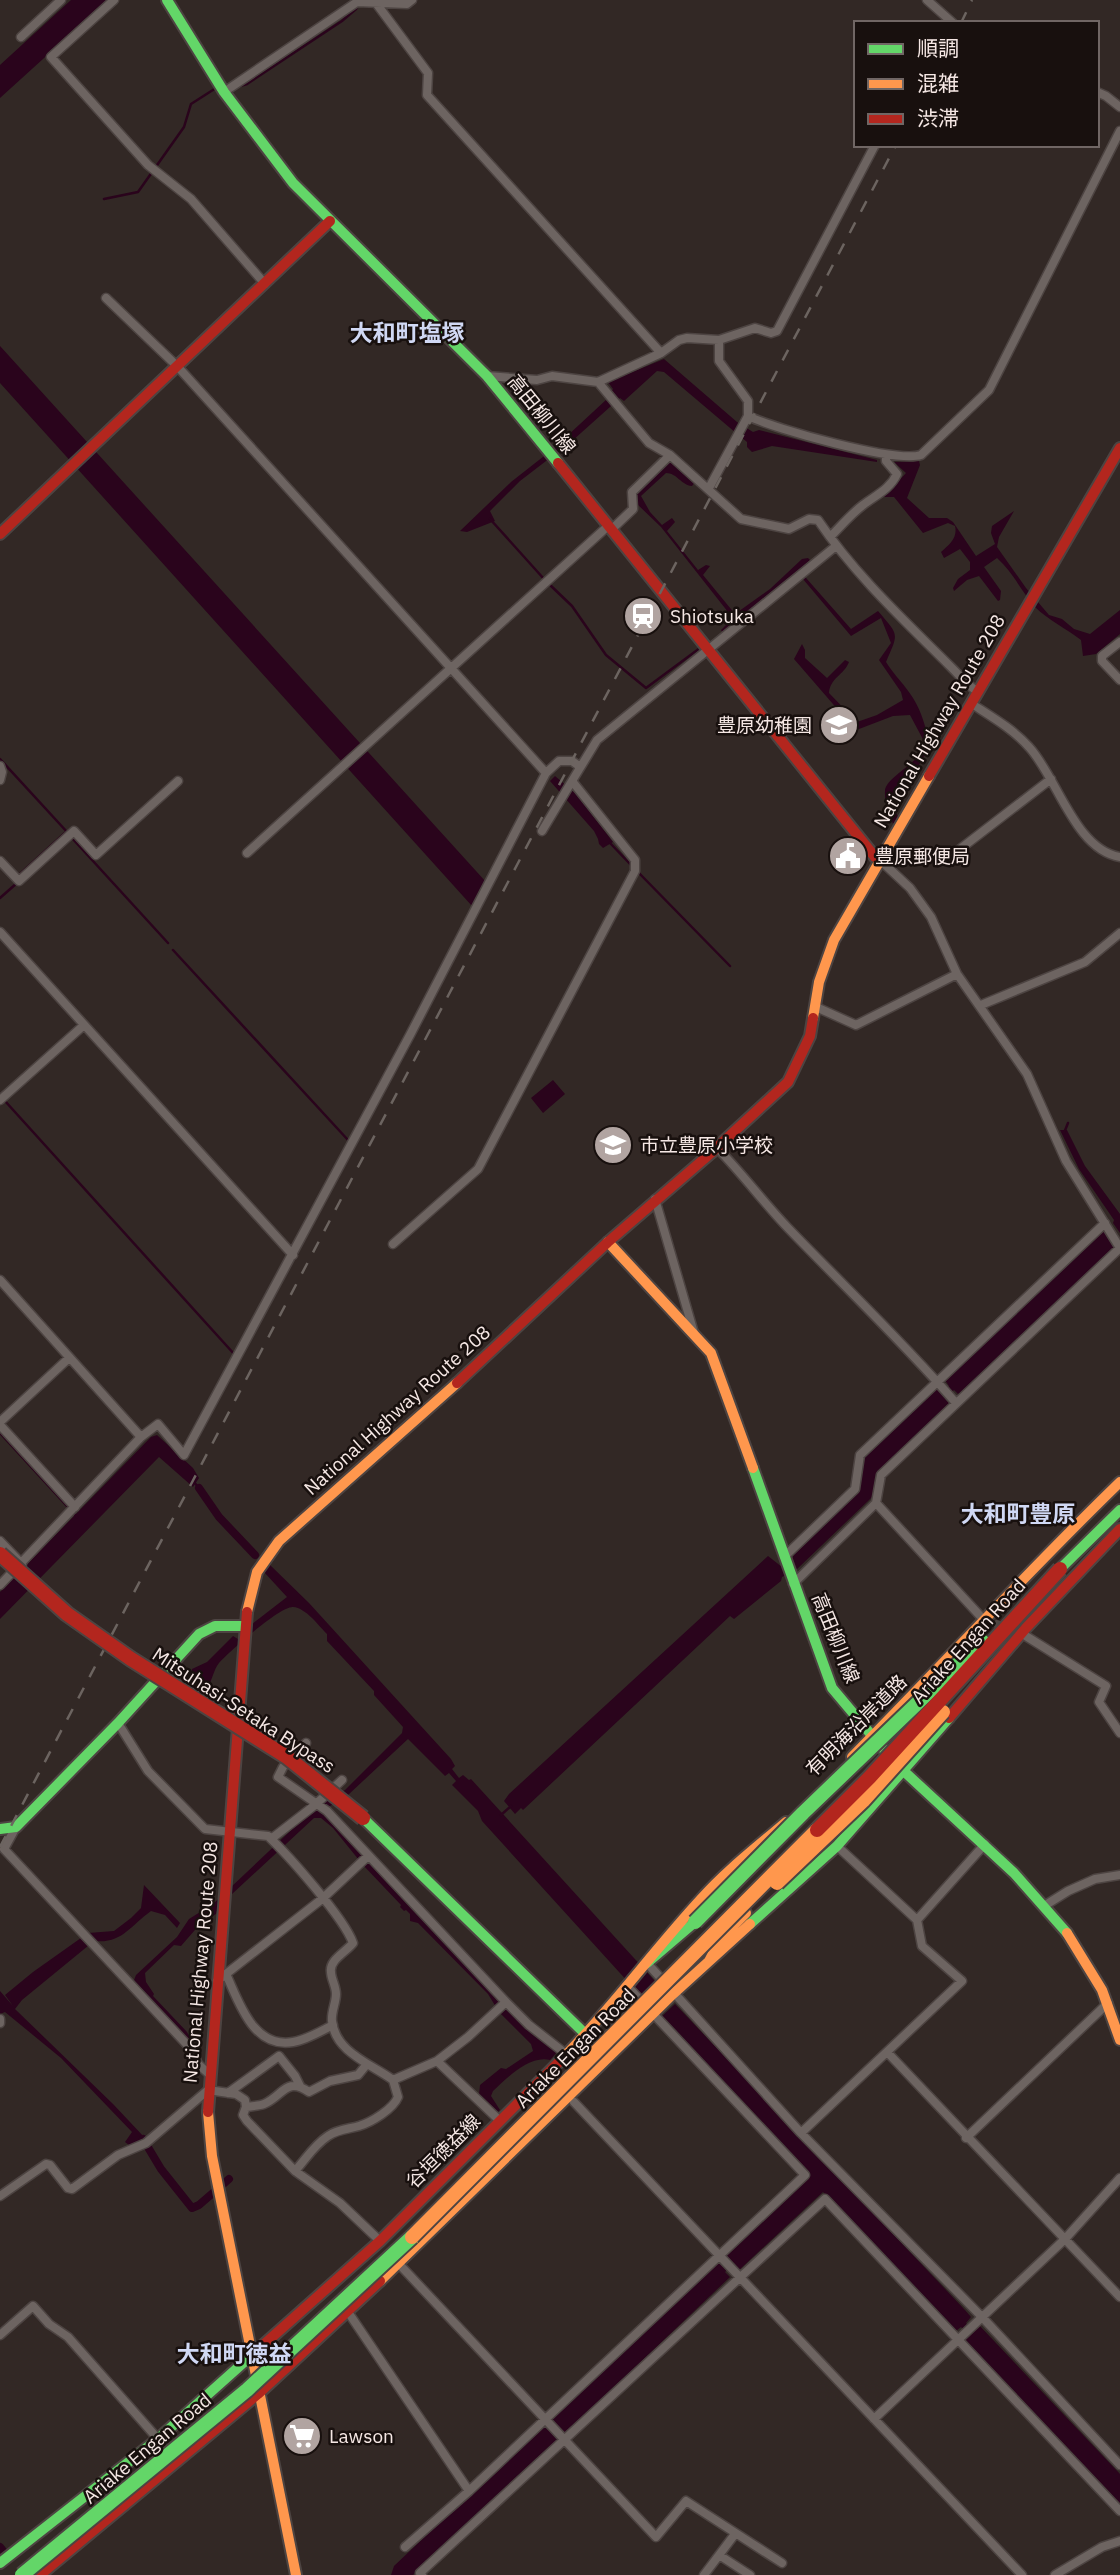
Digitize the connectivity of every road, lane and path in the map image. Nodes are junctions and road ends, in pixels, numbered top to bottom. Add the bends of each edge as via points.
1 (61, 0) edge
2 (114, 0) edge
3 (167, 0) edge
4 (412, 0) edge
5 (927, 0) edge
6 (376, 3) junction
7 (947, 21) edge
8 (21, 37) dead end
9 (224, 92) junction
10 (1099, 93) edge
11 (1120, 107) edge
12 (1120, 131) edge
13 (875, 147) edge
14 (330, 221) junction
15 (265, 284) junction
16 (106, 298) dead end
17 (719, 340) junction
18 (661, 352) junction
19 (178, 367) junction
20 (486, 376) junction
21 (598, 382) junction
22 (748, 416) junction
23 (1120, 449) edge
24 (670, 455) junction
25 (886, 456) junction
26 (709, 488) junction
27 (609, 528) junction
28 (0, 534) edge
29 (830, 537) junction
30 (836, 546) junction
31 (1120, 642) edge
32 (709, 648) junction
33 (451, 669) junction
34 (1120, 680) edge
35 (975, 698) junction
36 (0, 766) edge
37 (579, 766) junction
38 (546, 773) junction
39 (1051, 779) junction
40 (0, 780) edge
41 (178, 780) dead end
42 (572, 781) junction
43 (542, 831) dead end
44 (247, 853) dead end
45 (951, 856) dead end
46 (1120, 857) edge
47 (880, 860) junction
48 (0, 861) edge
49 (0, 932) edge
50 (1118, 938) edge
51 (957, 974) junction
52 (981, 1005) junction
53 (816, 1007) junction
54 (84, 1025) junction
55 (0, 1100) edge
56 (723, 1142) junction
57 (655, 1199) junction
58 (1105, 1223) junction
59 (608, 1242) junction
60 (393, 1244) dead end
61 (1120, 1248) edge
62 (293, 1255) junction
63 (0, 1280) edge
64 (695, 1336) junction
65 (69, 1358) junction
66 (938, 1383) junction
67 (956, 1403) junction
68 (0, 1423) edge
69 (141, 1437) junction
70 (1120, 1482) edge
71 (876, 1503) junction
72 (75, 1507) junction
73 (1120, 1510) edge
74 (1120, 1529) edge
75 (0, 1541) edge
76 (0, 1555) edge
77 (22, 1564) junction
78 (1060, 1569) junction
79 (788, 1570) junction
80 (0, 1585) edge
81 (983, 1619) junction
82 (245, 1626) junction
83 (1021, 1633) junction
84 (118, 1723) junction
85 (1120, 1733) edge
86 (872, 1737) junction
87 (306, 1743) dead end
88 (904, 1772) junction
89 (342, 1780) dead end
90 (317, 1804) junction
91 (16, 1827) junction
92 (0, 1829) edge
93 (230, 1830) junction
94 (271, 1839) junction
95 (985, 1844) junction
96 (837, 1846) junction
97 (368, 1856) junction
98 (1120, 1875) edge
99 (323, 1899) junction
100 (1044, 1906) junction
101 (918, 1920) junction
102 (709, 1961) junction
103 (647, 1963) junction
104 (221, 1977) junction
105 (628, 1987) junction
106 (673, 1994) junction
107 (506, 2002) junction
108 (1108, 2003) junction
109 (653, 2013) junction
110 (333, 2025) junction
111 (585, 2035) junction
112 (1120, 2040) edge
113 (276, 2041) junction
114 (605, 2052) junction
115 (888, 2053) junction
116 (566, 2054) junction
117 (279, 2056) junction
118 (437, 2061) junction
119 (367, 2064) junction
120 (209, 2074) junction
121 (393, 2080) junction
122 (300, 2086) junction
123 (208, 2090) junction
124 (228, 2093) junction
125 (574, 2102) dead end
126 (246, 2107) junction
127 (500, 2121) junction
128 (801, 2133) junction
129 (966, 2138) junction
130 (295, 2171) junction
131 (1120, 2178) edge
132 (0, 2196) edge
133 (1065, 2239) junction
134 (380, 2241) junction
135 (719, 2255) junction
136 (399, 2263) junction
137 (740, 2278) junction
138 (334, 2283) junction
139 (1120, 2297) edge
140 (348, 2312) junction
141 (982, 2317) junction
142 (0, 2335) edge
143 (957, 2340) junction
144 (253, 2357) junction
145 (258, 2394) junction
146 (543, 2418) junction
147 (874, 2419) junction
148 (564, 2439) junction
149 (158, 2440) junction
150 (1120, 2465) edge
151 (162, 2475) junction
152 (468, 2491) junction
153 (1120, 2511) edge
154 (735, 2534) junction
155 (1120, 2541) edge
156 (405, 2547) dead end
157 (719, 2555) junction
158 (0, 2563) edge
159 (782, 2563) dead end
160 (22, 2575) edge
161 (40, 2575) edge
162 (296, 2575) edge
163 (422, 2575) edge
164 (704, 2575) edge
165 (750, 2575) edge
166 (1022, 2575) edge
167 (1055, 2575) edge

1 - 8 street
2 - 15 street via 51,57 148,165 191,199
3 - 9 main road, 高田柳川線
4 - 6 street via 407,4
5 - 7 street
6 - 9 street via 356,2
6 - 18 street via 428,73 427,95
9 - 14 main road, 高田柳川線 via 293,183
10 - 11 street
12 - 25 street via 989,390 921,455
13 - 17 street via 777,331 755,328
14 - 15 main road
14 - 20 main road, 高田柳川線
15 - 19 main road
16 - 19 street
17 - 18 street via 687,338
17 - 22 street via 719,361 748,401
18 - 21 street
19 - 28 main road
19 - 33 street
20 - 21 street via 537,380 552,376
20 - 27 main road, 高田柳川線
21 - 24 street via 649,443
22 - 25 street
22 - 26 street
23 - 35 main road, National Highway Route 208
24 - 26 street
24 - 27 street via 632,492 633,509
25 - 29 street via 895,478
26 - 29 street via 741,519 789,529 814,518
27 - 32 main road, 高田柳川線
27 - 33 street
29 - 30 street
30 - 32 street
30 - 35 street
31 - 34 street via 1102,661
32 - 37 street via 597,740
32 - 47 main road, 高田柳川線
33 - 38 street
33 - 44 street
35 - 39 street via 1031,748
35 - 47 main road, National Highway Route 208
36 - 40 street
37 - 38 street via 559,761
37 - 42 street
38 - 62 street
39 - 45 street
39 - 46 street via 1078,826 1106,855
41 - 48 street via 96,855 74,831 19,881
42 - 43 street
42 - 60 street via 635,860 635,871 478,1169
47 - 51 street via 931,916
47 - 53 main road, National Highway Route 208 via 834,940 819,982
49 - 54 street
50 - 52 street via 1085,962
51 - 52 street
51 - 53 street via 856,1024
52 - 58 street via 1027,1074 1066,1161
53 - 56 main road, National Highway Route 208 via 810,1036 788,1082
54 - 55 street
54 - 62 street
56 - 57 main road, National Highway Route 208
56 - 66 street via 756,1193
57 - 59 main road, National Highway Route 208
57 - 64 street
58 - 61 street
58 - 66 street
59 - 64 main road, 高田柳川線
59 - 82 main road, National Highway Route 208 via 476,1367 266,1553 249,1589
61 - 67 street
62 - 69 street via 184,1455 158,1424
63 - 65 street
64 - 79 main road, 高田柳川線 via 719,1372
65 - 68 street
65 - 69 street
66 - 67 street
66 - 79 street via 860,1455 855,1489
67 - 71 street via 881,1475
68 - 72 street
69 - 72 street
70 - 81 main road, 有明海沿岸道路
71 - 79 street
71 - 81 street
72 - 77 street
73 - 78 main road, Ariake Engan Road
74 - 83 main road
75 - 77 street
76 - 111 main road, Mitsuhasi-Setaka Bypass, bridge via 67,1614 328,1788
77 - 80 street
78 - 102 main road, bridge via 891,1774 721,1938
78 - 103 main road, bridge
78 - 114 main road, Ariake Engan Road, bridge via 879,1767
79 - 86 main road, 高田柳川線 via 832,1688
81 - 86 main road, 有明海沿岸道路
82 - 84 main road via 215,1626 199,1634
82 - 93 main road, National Highway Route 208
83 - 85 street via 1106,1686 1099,1702
83 - 88 main road
84 - 91 main road
84 - 93 street via 148,1771 205,1829
86 - 88 main road, 高田柳川線
86 - 103 main road, 有明海沿岸道路 via 790,1819 721,1878
87 - 90 street via 278,1777
88 - 95 main road, 高田柳川線
88 - 96 main road
89 - 90 street
90 - 94 street
90 - 97 street
91 - 92 main road
91 - 120 street via 4,1849 192,2050
93 - 94 street
93 - 104 main road, National Highway Route 208
94 - 99 street
95 - 100 main road, 高田柳川線
95 - 101 street
96 - 101 street
96 - 102 main road
97 - 99 street
97 - 107 street
98 - 100 street via 1095,1879
99 - 104 street
99 - 110 street via 353,1943 330,1970 336,1993
100 - 108 main road, 高田柳川線 via 1083,1958
101 - 115 street via 922,1946 962,1981
102 - 106 main road
103 - 105 main road, 谷垣徳益線
103 - 106 street
104 - 113 street via 252,2025
104 - 120 main road, National Highway Route 208
105 - 109 street
105 - 111 main road, 谷垣徳益線
106 - 109 main road
106 - 128 street
107 - 116 street
107 - 118 street
108 - 112 main road, 高田柳川線
108 - 129 street
109 - 114 main road
109 - 135 street via 805,2175
110 - 113 street via 294,2042
110 - 119 street via 337,2037
111 - 114 main road, Mitsuhasi-Setaka Bypass
111 - 116 main road, 谷垣徳益線
113 - 117 street
114 - 136 main road
114 - 160 main road, Ariake Engan Road, bridge via 285,2355
115 - 128 street
115 - 129 street
116 - 127 main road, 谷垣徳益線
117 - 122 street
117 - 124 street
118 - 121 street
118 - 127 street
119 - 121 street
119 - 122 street via 358,2075 330,2081 309,2092
120 - 123 main road, National Highway Route 208
121 - 130 street via 398,2097 393,2105 369,2122 332,2133 315,2145
122 - 126 street via 288,2087 264,2104
123 - 124 street
123 - 132 street via 146,2143 118,2155 76,2187 68,2188 46,2165
123 - 144 main road, National Highway Route 208 via 209,2140
124 - 126 street via 245,2100
125 - 135 street
126 - 130 street via 243,2115 247,2121
127 - 134 main road, 谷垣徳益線
128 - 141 street
129 - 133 street
130 - 134 street via 340,2203
131 - 133 street
133 - 139 street
133 - 141 street
134 - 136 main road
134 - 138 main road, 谷垣徳益線
135 - 137 street
135 - 146 street
136 - 140 main road
136 - 146 street
137 - 143 street via 825,2199
137 - 147 street
137 - 148 street
138 - 140 main road
138 - 144 main road, 谷垣徳益線
140 - 145 main road
140 - 152 street
141 - 143 street
141 - 150 street
142 - 149 street via 33,2306 68,2337
143 - 147 street
143 - 153 street
144 - 145 main road, National Highway Route 208
144 - 149 main road, 谷垣徳益線
145 - 151 main road
145 - 162 main road, National Highway Route 208
146 - 148 street
146 - 152 street
147 - 166 street
148 - 154 street via 656,2537 686,2501
148 - 163 street
149 - 151 main road
149 - 158 main road, 谷垣徳益線
151 - 161 main road
152 - 156 street
154 - 157 street
154 - 159 street
155 - 167 street
157 - 164 street
157 - 165 street

